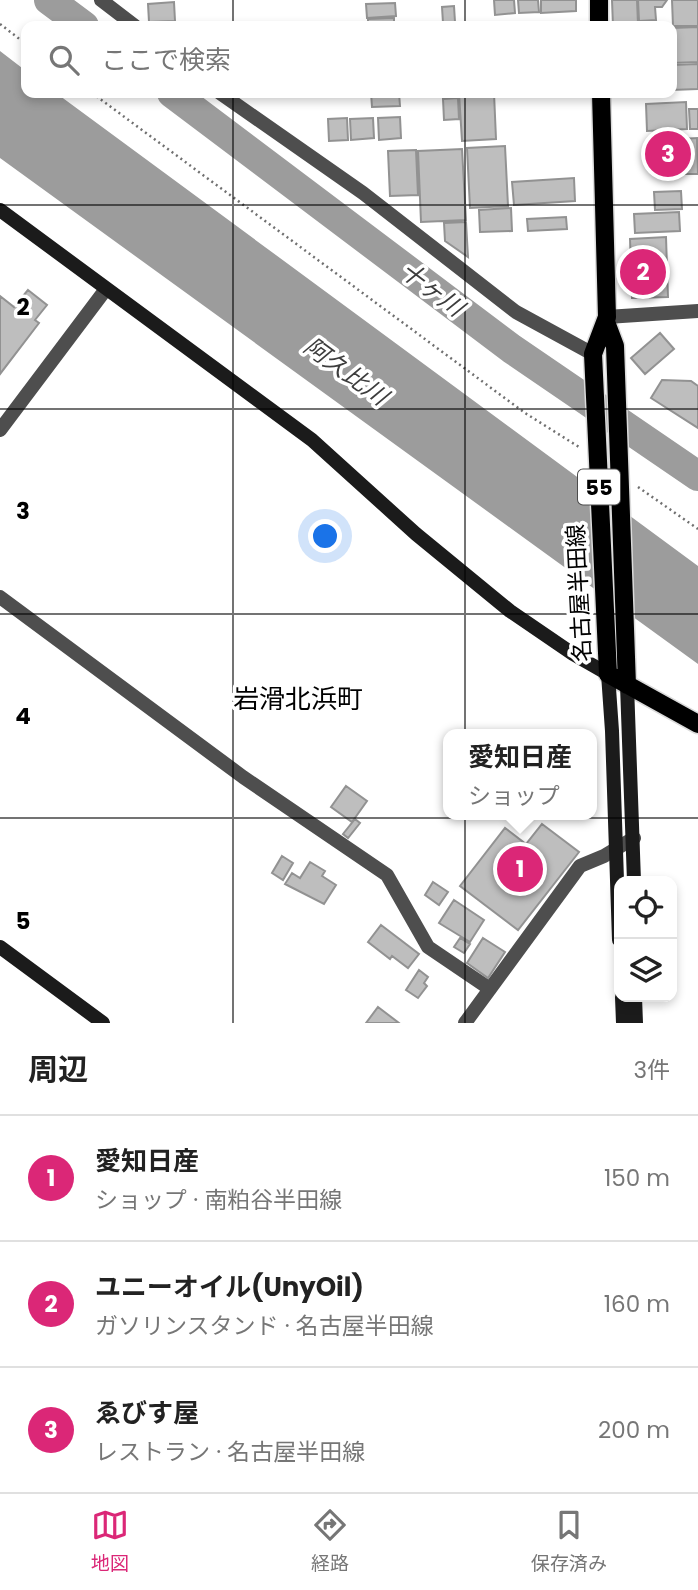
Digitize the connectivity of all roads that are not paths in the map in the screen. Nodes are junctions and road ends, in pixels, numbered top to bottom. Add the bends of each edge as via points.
1 (101, 0) edge
2 (599, 0) edge
3 (128, 21) edge
4 (599, 21) edge
5 (227, 98) edge
6 (601, 98) edge
7 (0, 210) edge
8 (106, 289) junction
9 (698, 311) edge
10 (606, 319) junction
11 (593, 354) junction
12 (0, 430) edge
13 (0, 597) edge
14 (608, 674) junction
15 (627, 685) junction
16 (698, 724) edge
17 (634, 838) junction
18 (615, 849) junction
19 (634, 876) edge
20 (619, 939) edge
21 (0, 947) edge
22 (490, 989) junction
23 (622, 1002) edge
24 (635, 1002) edge
25 (103, 1023) edge
26 (465, 1023) edge
27 (623, 1023) edge
28 (636, 1023) edge

1 - 3 street
2 - 4 main road
5 - 11 street via 363,193 516,312
6 - 10 main road, 名古屋半田線 / 55
7 - 8 street
8 - 12 street
8 - 14 street via 312,440 510,611
9 - 10 street
10 - 11 main road, 名古屋半田線 / 55
10 - 15 main road, 名古屋半田線 / 55 via 615,346
11 - 14 main road, 名古屋半田線 / 55
13 - 22 street via 243,777 387,875 428,947
14 - 15 main road, 名古屋半田線
14 - 18 street
15 - 16 main road, 名古屋半田線
15 - 17 street
17 - 18 street
17 - 19 street
18 - 20 street
18 - 22 street via 580,866
21 - 25 street
22 - 26 street
23 - 27 street
24 - 28 street

